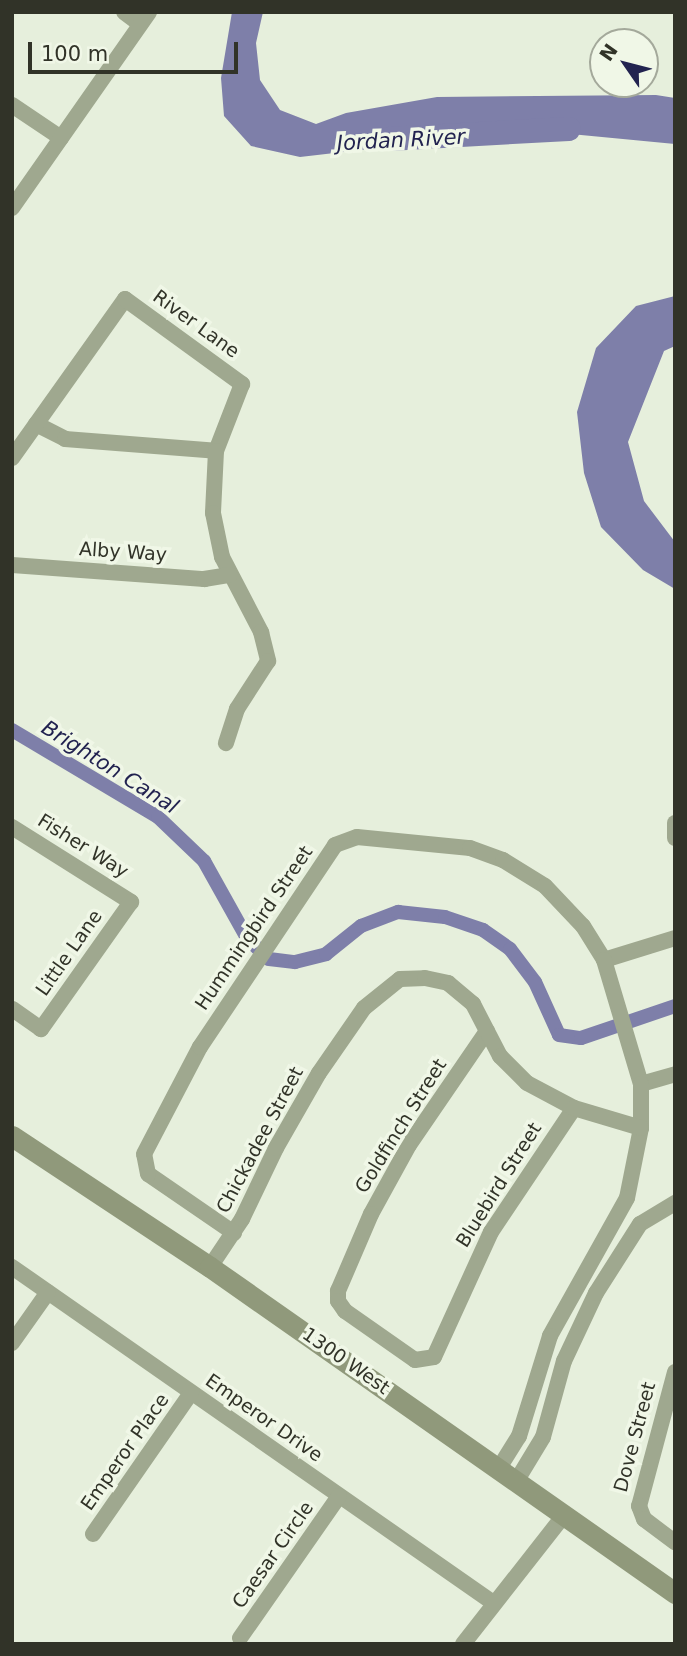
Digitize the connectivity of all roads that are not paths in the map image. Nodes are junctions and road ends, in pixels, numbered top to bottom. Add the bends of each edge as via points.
1 (124, 12) edge
2 (145, 18) edge
3 (12, 105) edge
4 (61, 138) junction
5 (12, 208) edge
6 (36, 424) junction
7 (216, 451) junction
8 (12, 457) edge
9 (12, 565) edge
10 (230, 575) junction
11 (226, 743) dead end
12 (675, 822) edge
13 (12, 827) edge
14 (675, 838) edge
15 (131, 901) joint
16 (675, 938) edge
17 (604, 960) junction
18 (12, 1009) edge
19 (487, 1031) junction
20 (675, 1074) edge
21 (640, 1084) junction
22 (574, 1108) junction
23 (641, 1128) junction
24 (12, 1136) edge
25 (144, 1169) joint
26 (675, 1203) edge
27 (234, 1233) junction
28 (12, 1267) edge
29 (210, 1267) junction
30 (48, 1292) junction
31 (12, 1343) edge
32 (427, 1361) joint
33 (675, 1372) edge
34 (191, 1393) junction
35 (499, 1468) junction
36 (517, 1480) junction
37 (340, 1496) junction
38 (565, 1514) junction
39 (93, 1534) dead end
40 (675, 1542) edge
41 (675, 1593) edge
42 (492, 1602) junction
43 (240, 1638) dead end
44 (463, 1644) edge

1 - 2 street
2 - 4 street
3 - 4 street
4 - 5 street
6 - 7 street via 65,439
6 - 7 street, River Lane via 125,299 242,384
6 - 8 street
7 - 10 street via 213,513
9 - 10 street, Alby Way via 204,579
10 - 11 street via 261,632 268,661 237,709
12 - 14 street
13 - 15 street, Fisher Way
15 - 18 street, Little Lane via 41,1029
16 - 17 street
17 - 21 street, Hummingbird Street
17 - 25 street, Hummingbird Street via 558,897 503,860 445,844 357,837 335,845 183,1076 144,1154
19 - 22 street, Chickadee Street via 511,1069
19 - 27 street, Chickadee Street via 473,1004 448,983 412,977 388,985 364,1008 313,1082
19 - 32 street, Goldfinch Street via 388,1181 338,1291 345,1311 415,1360
20 - 21 street
21 - 23 street, Hummingbird Street
22 - 23 street, Chickadee Street
22 - 32 street, Bluebird Street via 491,1232 438,1353
23 - 35 street, Hummingbird Street via 632,1181 621,1210 550,1336 519,1436
24 - 29 street, 1300 West
25 - 27 street, Chickadee Street
26 - 36 street via 640,1224 582,1320 557,1380 543,1437
27 - 29 street, Chickadee Street
28 - 30 street, Emperor Drive
29 - 35 street, 1300 West
30 - 31 street
30 - 34 street, Emperor Drive
33 - 40 street, Dove Street via 639,1500 639,1513
34 - 37 street, Emperor Drive
34 - 39 street, Emperor Place
35 - 36 street, 1300 West
36 - 38 street, 1300 West
37 - 42 street, Emperor Drive
37 - 43 street, Caesar Circle
38 - 41 street, 1300 West
38 - 42 street
42 - 44 street

